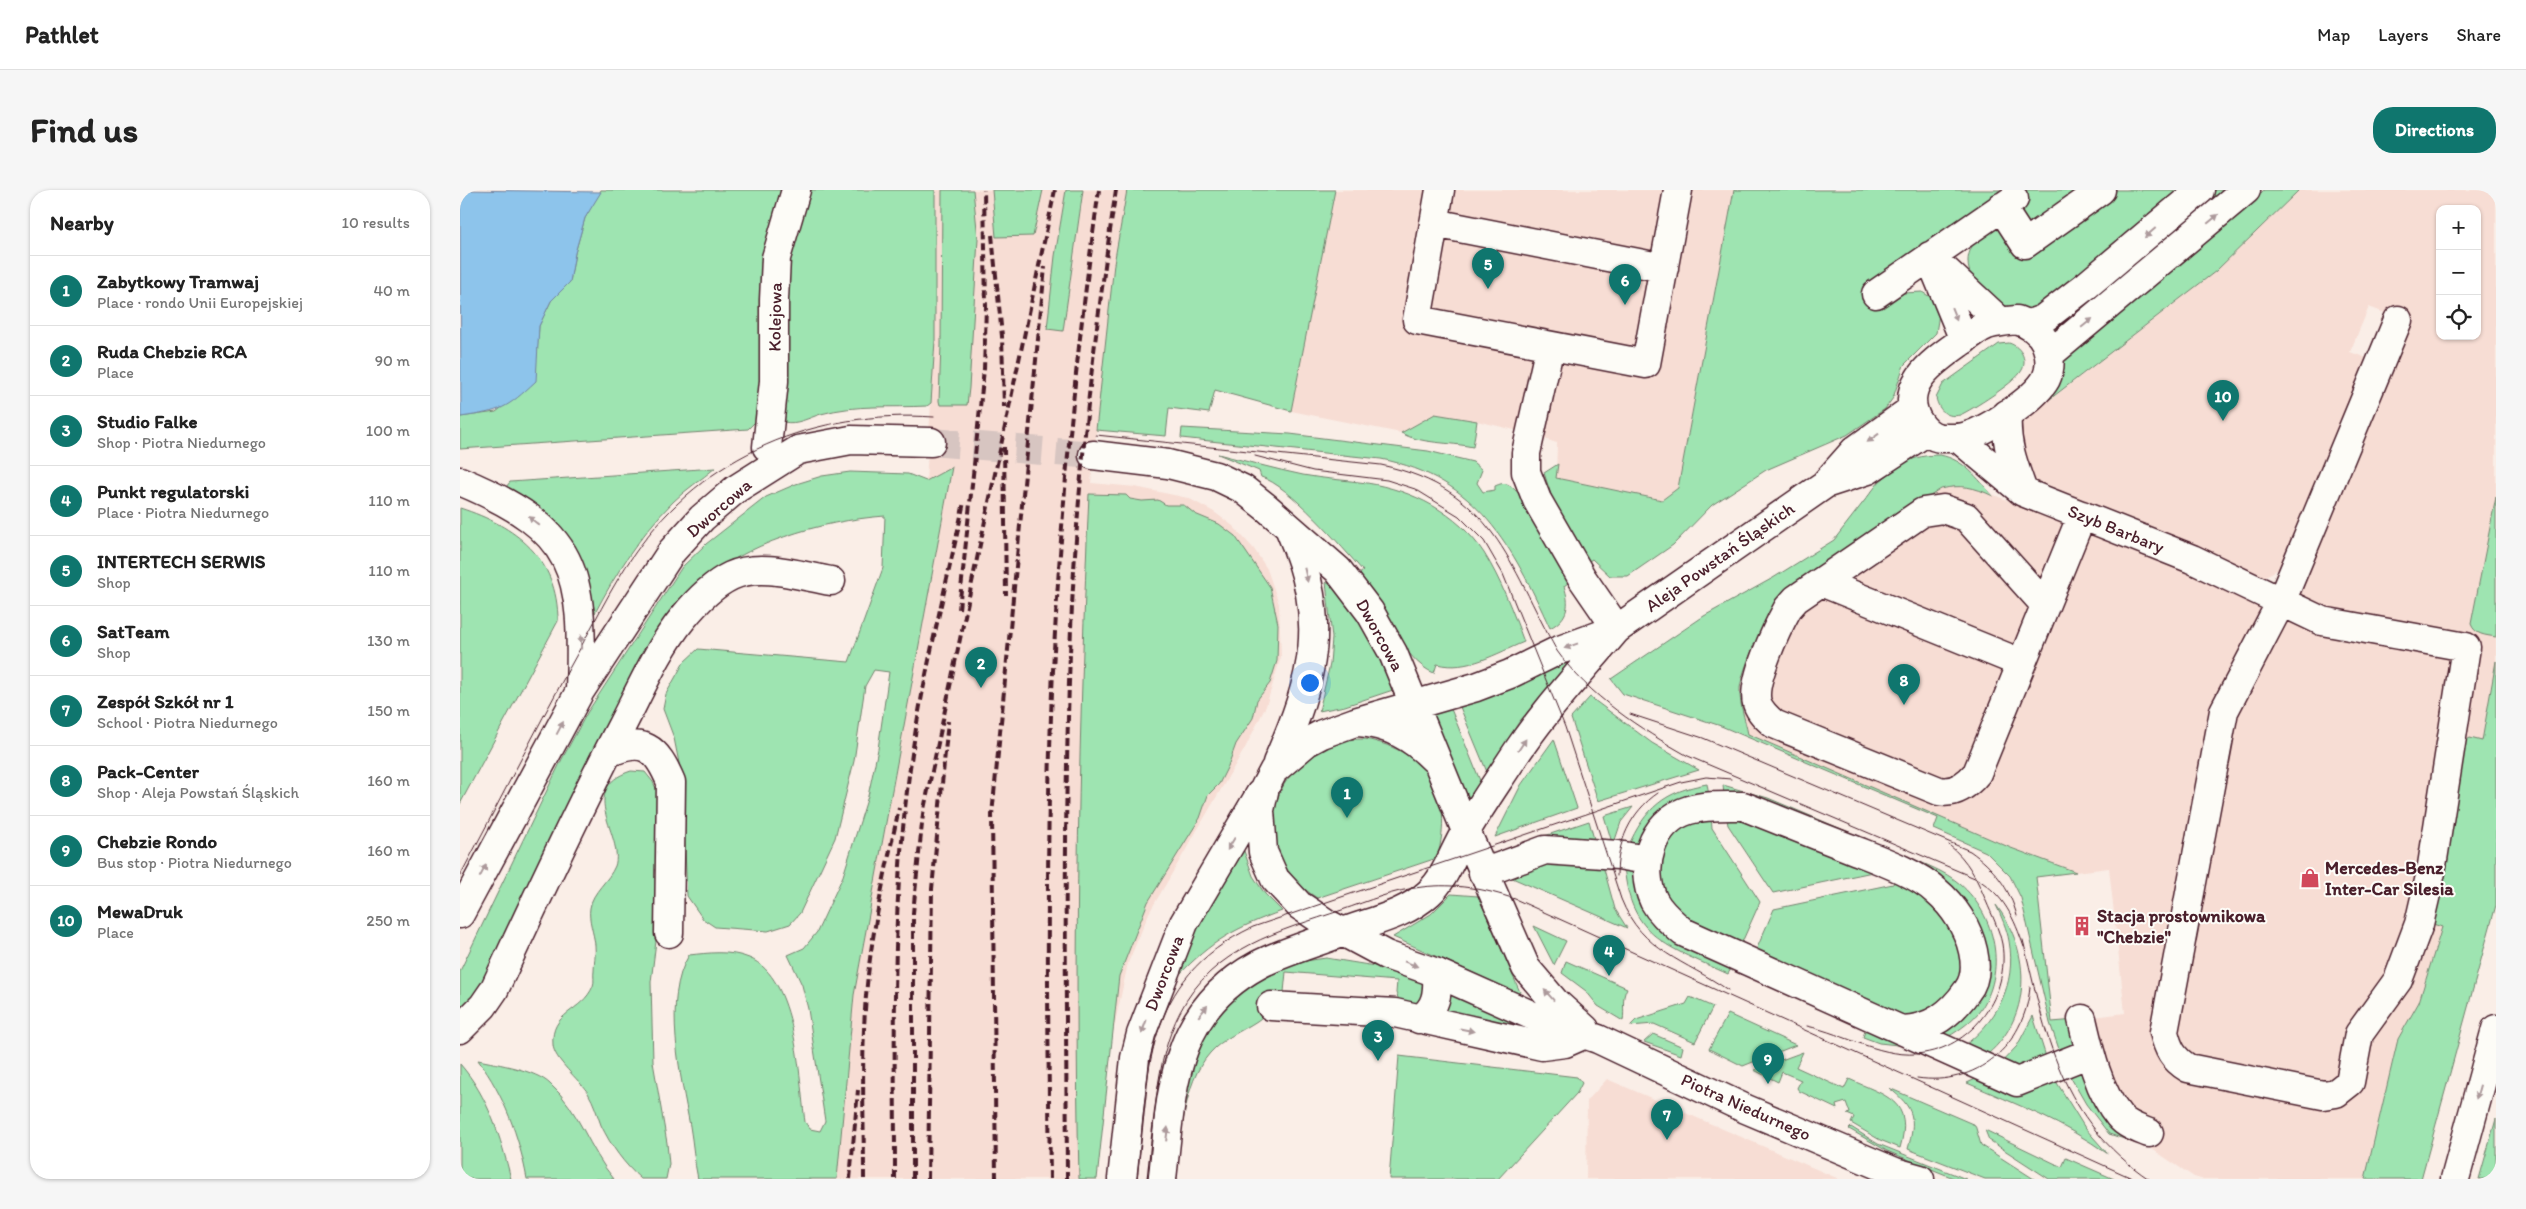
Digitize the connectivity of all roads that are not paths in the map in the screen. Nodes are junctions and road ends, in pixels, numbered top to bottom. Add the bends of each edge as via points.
1 (796, 190) edge
2 (1440, 190) edge
3 (1678, 190) edge
4 (2101, 190) edge
5 (2200, 190) edge
6 (2246, 190) edge
7 (1434, 223) junction
8 (1930, 256) junction
9 (1664, 268) junction
10 (1876, 294) dead end
11 (2398, 320) dead end
12 (2000, 321) junction
13 (2029, 324) junction
14 (1964, 340) junction
15 (1550, 346) junction
16 (2050, 354) junction
17 (1912, 409) junction
18 (2007, 414) junction
19 (1926, 432) junction
20 (1958, 438) junction
21 (931, 442) tunnel mouth
22 (767, 447) dead end
23 (1093, 454) tunnel mouth
24 (460, 480) edge
25 (1824, 485) junction
26 (2023, 492) junction
27 (2082, 514) junction
28 (1290, 530) junction
29 (831, 581) dead end
30 (1821, 582) junction
31 (2281, 602) junction
32 (2045, 605) junction
33 (1617, 629) junction
34 (1393, 653) junction
35 (2022, 663) junction
36 (580, 691) junction
37 (1452, 694) junction
38 (1413, 705) junction
39 (1355, 722) junction
40 (608, 753) junction
41 (1438, 763) junction
42 (1269, 778) junction
43 (1466, 831) junction
44 (1647, 860) junction
45 (1483, 873) junction
46 (460, 914) edge
47 (1344, 932) junction
48 (669, 933) dead end
49 (1302, 948) junction
50 (1386, 955) junction
51 (1436, 974) junction
52 (1271, 1006) dead end
53 (1419, 1019) junction
54 (2082, 1019) dead end
55 (460, 1029) edge
56 (2496, 1029) edge
57 (1902, 1030) junction
58 (1590, 1037) junction
59 (2090, 1053) junction
60 (2149, 1133) dead end
61 (1906, 1177) edge
62 (1122, 1179) edge
63 (1162, 1179) edge
64 (2455, 1179) edge

1 - 22 main road, Kolejowa via 776,258 774,382
2 - 7 main road
3 - 9 main road
4 - 8 main road via 2025,244 2008,203
5 -> 13 main road via 2044,319
16 -> 6 main road
7 - 9 main road
7 - 15 main road via 1417,320
8 - 10 main road
8 - 12 main road
8 -> 14 main road
9 - 15 main road via 1646,364
11 - 31 main road
12 - 13 main road via 2016,320
12 - 14 main road via 1984,326
13 - 16 main road via 2044,339
14 - 17 main road via 1931,363 1916,380
15 - 33 main road via 1528,443 1526,472 1537,500 1582,578
16 - 18 main road via 2050,367 2042,385
17 - 19 main road
17 -> 25 main road, Aleja Powstań Śląskich via 1856,450
18 - 20 main road via 1976,433
18 - 26 main road via 2010,456
19 - 20 main road via 1937,437
19 - 25 main road, Aleja Powstań Śląskich via 1868,470
20 - 26 main road, Szyb Barbary
21 - 36 main road, Dworcowa via 851,440 798,450 736,489 702,518 672,552
23 - 28 main road, Dworcowa via 1168,464 1216,476 1243,489
36 -> 24 main road via 580,609 566,557 557,543 520,510
25 - 33 main road, Aleja Powstań Śląskich
26 - 27 main road, Szyb Barbary
27 - 31 main road, Szyb Barbary via 2192,559
27 - 32 main road
28 - 34 main road, Dworcowa via 1316,549 1353,588
28 -> 42 main road, Dworcowa via 1310,590 1314,644 1309,678 1296,720
29 - 40 main road via 749,570 713,587 682,619 671,636
30 - 32 main road via 1923,512 1943,509 1966,517
30 - 35 main road
30 - 35 main road via 1796,599 1783,617 1757,683 1757,704 1774,724 1946,792 1955,791 1977,773
31 - 31 main road via 2322,621 2466,647 2420,924 2398,980 2359,1034 2350,1082 2336,1093 2323,1095 2188,1068 2176,1061 2164,1032 2224,711
32 - 35 main road
33 -> 37 main road, Aleja Powstań Śląskich via 1557,651 1510,674
43 -> 33 main road, Aleja Powstań Śląskich via 1530,732
34 - 37 main road via 1418,680
34 - 38 main road, Dworcowa
46 -> 36 main road, Dworcowa
37 - 38 main road, Aleja Powstań Śląskich
38 - 39 main road, Aleja Powstań Śląskich
38 - 41 main road, Dworcowa
39 - 41 main road via 1387,727 1405,735
39 - 42 main road, Aleja Powstań Śląskich via 1307,742
40 - 48 main road via 627,744 644,746 660,760 671,782
40 - 55 main road via 494,990
41 - 43 main road, Dworcowa
42 - 47 main road, Piotra Niedurnego via 1260,810 1260,832 1263,852 1272,873 1299,905
42 -> 62 main road, Dworcowa via 1184,924 1141,1034 1135,1058
43 - 45 main road, Piotra Niedurnego
43 - 47 main road, Aleja Powstań Śląskich via 1445,873 1421,900 1385,919
44 - 45 main road via 1545,850
44 - 57 main road via 1647,879 1654,901 1683,932
44 - 57 main road via 1654,838 1672,818 1688,810 1742,806 1893,865 1935,889 1961,921 1970,941 1976,965 1971,987 1956,1007 1940,1019 1918,1030
58 -> 45 main road, Piotra Niedurnego via 1526,968
47 - 49 main road, Aleja Powstań Śląskich
47 - 50 main road, Piotra Niedurnego
49 - 50 main road via 1341,948
63 -> 49 main road via 1172,1089 1181,1054 1198,1017 1215,996 1239,977 1259,964
50 -> 51 main road, Piotra Niedurnego
51 - 53 main road via 1438,992 1432,1009
51 - 58 main road, Piotra Niedurnego
52 - 53 main road via 1395,1013
53 -> 58 main road via 1542,1046
54 - 59 main road
56 -> 64 main road
57 - 59 main road via 2017,1082
58 - 61 main road, Piotra Niedurnego via 1746,1110
59 - 60 main road via 2119,1116 2133,1127

